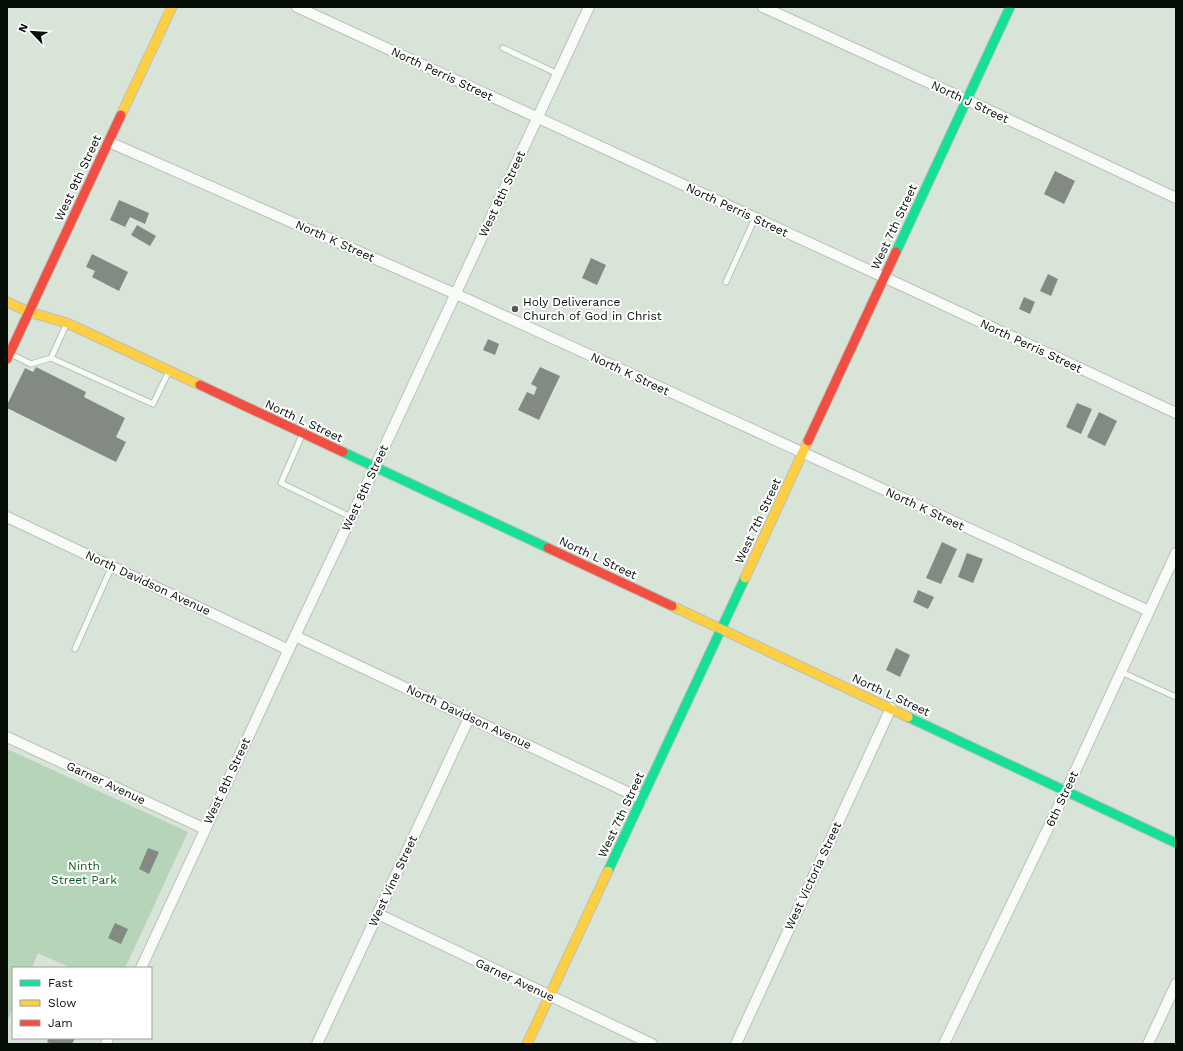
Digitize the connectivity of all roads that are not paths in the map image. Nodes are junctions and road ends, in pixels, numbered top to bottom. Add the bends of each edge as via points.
1 (172, 7) edge
2 (297, 7) edge
3 (589, 7) edge
4 (763, 7) edge
5 (1010, 7) edge
6 (503, 48) dead end
7 (558, 74) junction
8 (966, 100) junction
9 (537, 118) junction
10 (109, 142) junction
11 (1176, 198) edge
12 (755, 218) junction
13 (884, 277) junction
14 (726, 282) dead end
15 (456, 294) junction
16 (7, 302) edge
17 (29, 312) junction
18 (67, 323) junction
19 (8, 357) edge
20 (51, 358) junction
21 (170, 371) junction
22 (1176, 413) edge
23 (303, 433) junction
24 (803, 453) junction
25 (376, 467) junction
26 (7, 517) edge
27 (351, 517) junction
28 (1176, 553) edge
29 (112, 566) junction
30 (1149, 611) junction
31 (721, 628) junction
32 (295, 636) junction
33 (75, 649) dead end
34 (288, 650) junction
35 (1121, 672) junction
36 (1176, 697) edge
37 (891, 708) junction
38 (469, 718) junction
39 (7, 737) edge
40 (1066, 791) junction
41 (642, 798) junction
42 (205, 829) junction
43 (1176, 843) edge
44 (378, 914) junction
45 (141, 967) edge
46 (1176, 984) edge
47 (550, 996) junction
48 (317, 1044) edge
49 (527, 1044) edge
50 (652, 1044) edge
51 (736, 1044) edge
52 (944, 1044) edge
53 (1148, 1044) edge

1 - 10 street, West 9th Street
2 - 9 street, North Perris Street
3 - 7 street, West 8th Street
4 - 8 street, North J Street
5 - 8 street, West 7th Street
6 - 7 lane
7 - 9 street, West 8th Street
8 - 11 street, North J Street
8 - 13 street, West 7th Street
9 - 12 street, North Perris Street
9 - 15 street, West 8th Street
10 - 15 street, North K Street
10 - 17 street, West 9th Street
12 - 13 street, North Perris Street
12 - 14 lane
13 - 22 street, North Perris Street
13 - 24 street, West 7th Street
15 - 24 street, North K Street
15 - 25 street, West 8th Street
16 - 17 street, North L Street
17 - 18 street, North L Street
17 - 19 street, West 9th Street
18 - 20 lane
18 - 21 street, North L Street
19 - 20 lane via 31,364
20 - 21 lane via 153,404
21 - 23 street, North L Street
23 - 25 street, North L Street
23 - 27 lane via 281,483
24 - 30 street, North K Street
24 - 31 street, West 7th Street
25 - 27 street, West 8th Street
25 - 31 street, North L Street
26 - 29 street, North Davidson Avenue
27 - 32 street, West 8th Street
28 - 30 street, 6th Street
29 - 33 lane
29 - 34 street, North Davidson Avenue
30 - 35 street, 6th Street
31 - 37 street, North L Street
31 - 41 street, West 7th Street
32 - 34 street, West 8th Street
32 - 38 street, North Davidson Avenue
34 - 42 street, West 8th Street
35 - 36 lane
35 - 40 street, 6th Street
37 - 40 street, North L Street
37 - 51 street, West Victoria Street
38 - 41 street, North Davidson Avenue
38 - 44 street, West Vine Street
39 - 42 street, Garner Avenue
40 - 43 street, North L Street
40 - 52 street, 6th Street
41 - 47 street, West 7th Street
42 - 45 street, West 8th Street
44 - 47 street, Garner Avenue
44 - 48 street, West Vine Street
46 - 53 street
47 - 49 street, West 7th Street
47 - 50 street, Garner Avenue

